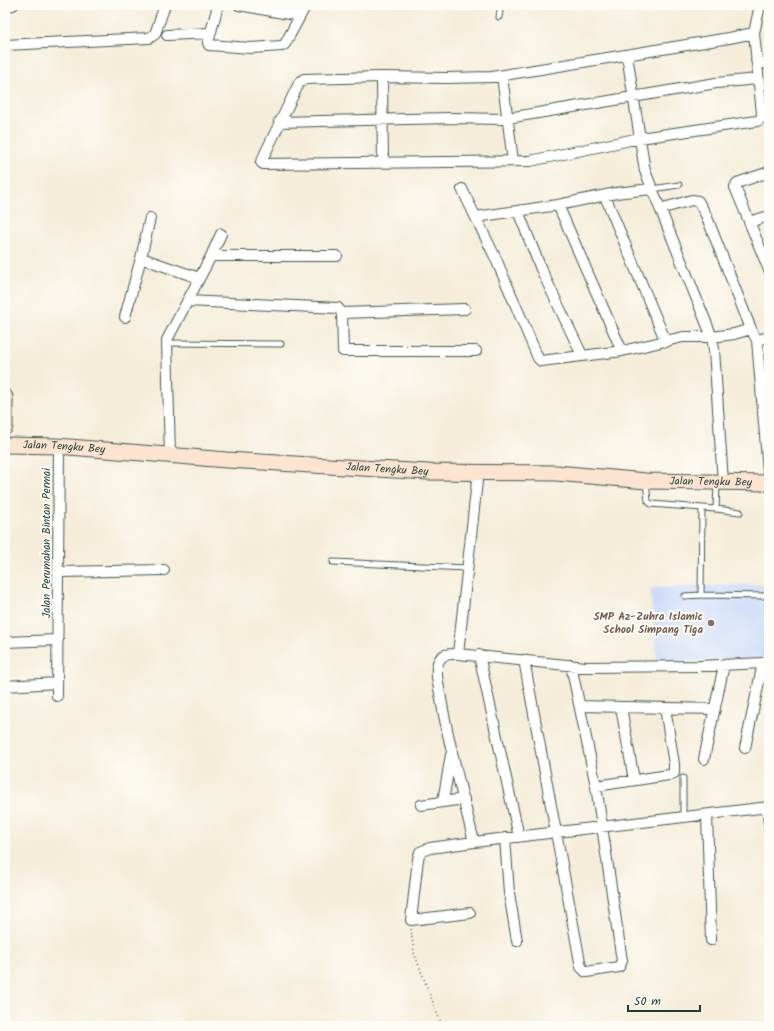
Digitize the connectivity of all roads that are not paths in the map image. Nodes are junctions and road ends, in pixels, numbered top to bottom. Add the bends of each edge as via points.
1 (13, 5) edge
2 (165, 5) edge
3 (218, 5) edge
4 (240, 5) edge
5 (306, 5) edge
6 (501, 5) edge
7 (760, 5) edge
8 (5, 6) edge
9 (300, 16) junction
10 (499, 17) dead end
11 (210, 33) junction
12 (754, 33) junction
13 (167, 35) dead end
14 (5, 45) edge
15 (627, 55) junction
16 (756, 60) junction
17 (769, 65) edge
18 (502, 76) junction
19 (382, 77) junction
20 (757, 79) junction
21 (633, 96) junction
22 (508, 118) junction
23 (383, 120) junction
24 (279, 122) junction
25 (640, 138) junction
26 (513, 161) junction
27 (383, 163) junction
28 (769, 172) edge
29 (679, 185) dead end
30 (462, 189) dead end
31 (651, 189) junction
32 (605, 196) junction
33 (558, 205) junction
34 (660, 209) junction
35 (518, 211) junction
36 (476, 216) junction
37 (769, 216) edge
38 (150, 218) dead end
39 (749, 222) junction
40 (221, 234) dead end
41 (211, 256) junction
42 (338, 256) dead end
43 (141, 258) junction
44 (769, 270) edge
45 (199, 278) junction
46 (187, 301) junction
47 (465, 309) dead end
48 (342, 313) junction
49 (125, 317) dead end
50 (751, 329) junction
51 (712, 337) junction
52 (769, 337) edge
53 (757, 340) junction
54 (666, 342) junction
55 (167, 343) junction
56 (281, 344) dead end
57 (622, 350) junction
58 (476, 351) dead end
59 (582, 355) junction
60 (5, 397) edge
61 (5, 427) edge
62 (5, 445) edge
63 (59, 446) junction
64 (170, 456) junction
65 (478, 472) junction
66 (646, 481) junction
67 (720, 482) junction
68 (769, 482) edge
69 (702, 508) junction
70 (716, 509) junction
71 (740, 512) dead end
72 (333, 562) dead end
73 (467, 568) junction
74 (164, 570) dead end
75 (59, 572) junction
76 (701, 594) junction
77 (685, 596) dead end
78 (769, 596) edge
79 (58, 640) junction
80 (5, 642) edge
81 (458, 654) junction
82 (479, 656) junction
83 (524, 660) junction
84 (766, 663) edge
85 (571, 665) junction
86 (724, 665) junction
87 (57, 683) junction
88 (5, 686) edge
89 (57, 696) dead end
90 (580, 706) junction
91 (621, 707) junction
92 (665, 708) junction
93 (715, 709) junction
94 (745, 748) dead end
95 (451, 751) junction
96 (704, 759) dead end
97 (683, 778) dead end
98 (634, 780) junction
99 (596, 786) junction
100 (464, 799) junction
101 (443, 801) junction
102 (421, 805) dead end
103 (768, 807) edge
104 (707, 815) junction
105 (683, 818) junction
106 (769, 823) edge
107 (601, 828) junction
108 (557, 833) junction
109 (519, 837) junction
110 (505, 838) junction
111 (474, 842) junction
112 (470, 913) dead end
113 (711, 940) dead end
114 (517, 941) dead end

1 - 8 street
2 - 14 street via 155,34 149,38
3 - 11 street
4 - 9 street
5 - 9 street
6 - 10 lane
7 - 12 street
9 - 11 street via 288,41 282,46 210,46
11 - 13 street
12 - 15 street
12 - 16 street
15 - 18 street
15 - 21 street
16 - 17 street
16 - 20 street
18 - 19 street
18 - 22 street
19 - 23 street
19 - 24 street via 304,79 299,83
20 - 21 street
20 - 25 street via 761,119
21 - 22 street
21 - 25 street
22 - 23 street
22 - 26 street
23 - 24 street
23 - 27 street
24 - 27 street via 261,158 263,164
25 - 26 street via 530,161
25 - 31 street via 645,172
26 - 27 street
28 - 39 street via 737,183 735,187
29 - 31 lane
30 - 36 street
31 - 32 street
31 - 34 street
32 - 33 street
32 - 54 street
33 - 35 street
33 - 57 street
34 - 50 street via 692,200 698,201 726,263
34 - 51 street
35 - 36 street
35 - 59 street via 541,269
36 - 59 street via 540,360
37 - 39 street
38 - 43 street
39 - 44 street
40 - 41 street
41 - 42 street
41 - 45 street
43 - 45 street
43 - 49 street
45 - 46 street
46 - 48 street via 338,308
46 - 55 street
47 - 48 street
48 - 58 street via 343,351
50 - 51 street
50 - 53 street
51 - 54 street via 683,337
51 - 67 street
52 - 53 street
53 - 68 street
54 - 57 street
55 - 56 lane
55 - 64 street
57 - 59 street
60 - 61 main road
62 - 63 main road, Jalan Tengku Bey
63 - 64 main road, Jalan Tengku Bey
63 - 75 street, Jalan Perumahan Bintan Permai
64 - 65 main road, Jalan Tengku Bey via 428,472
65 - 66 main road, Jalan Tengku Bey via 556,473
65 - 73 street
66 - 67 main road, Jalan Tengku Bey
66 - 69 lane via 648,501 651,504
67 - 68 main road, Jalan Tengku Bey
67 - 70 lane
69 - 70 lane
69 - 76 lane
70 - 71 lane
72 - 73 lane
73 - 81 street
74 - 75 street
75 - 79 street, Jalan Perumahan Bintan Permai
76 - 77 lane
76 - 78 lane
79 - 80 street
79 - 87 street, Jalan Perumahan Bintan Permai
81 - 82 street
81 - 95 street via 443,656 437,664
82 - 83 street
82 - 109 street
83 - 85 street
83 - 108 street
84 - 86 street
84 - 94 street
85 - 86 street
85 - 90 street
86 - 93 street
87 - 88 street
87 - 89 street, Jalan Perumahan Bintan Permai
90 - 91 street
90 - 99 street
91 - 92 street
91 - 98 street
92 - 93 street
92 - 98 street via 674,773
93 - 96 street
95 - 100 street
95 - 101 street
97 - 105 lane
98 - 99 street
99 - 107 street
100 - 101 street
100 - 111 street
101 - 102 street
103 - 104 street
103 - 106 street
104 - 105 street
104 - 113 street
105 - 107 street
107 - 108 street
107 - 108 street via 622,963 619,967 586,972 581,967
108 - 109 street
109 - 110 street
110 - 111 street
110 - 114 street via 509,893
111 - 112 street via 430,848 420,852 412,920

